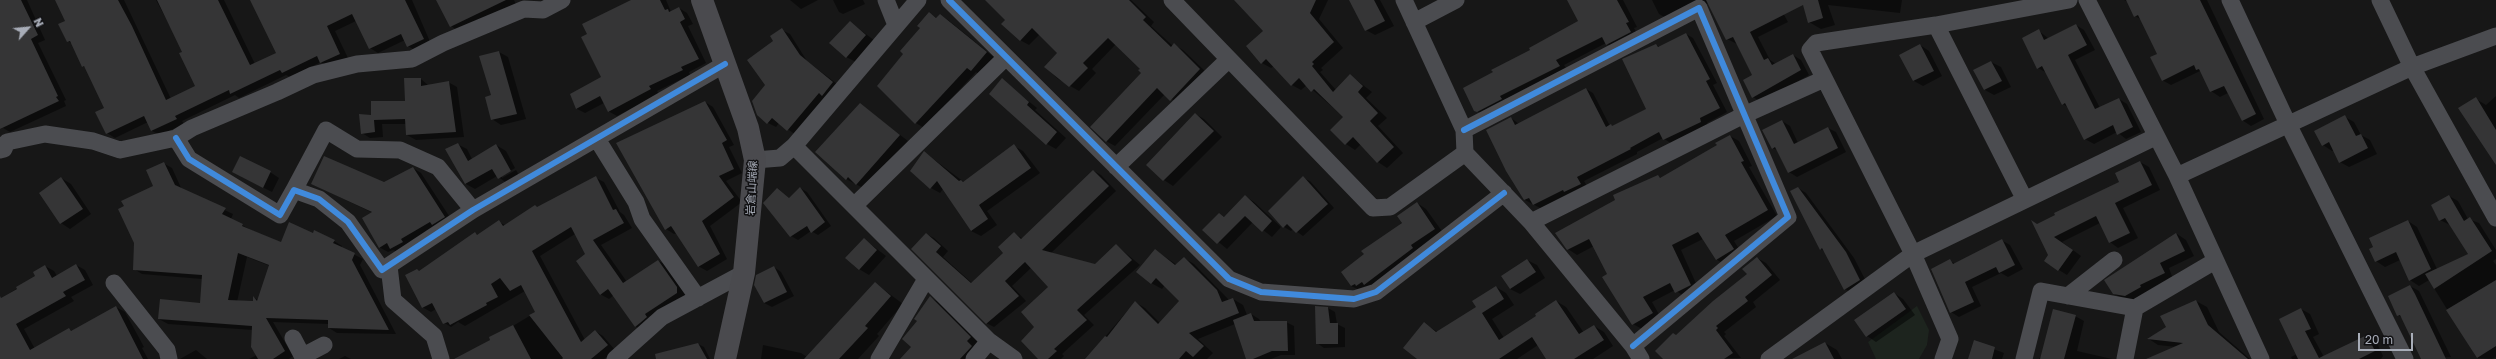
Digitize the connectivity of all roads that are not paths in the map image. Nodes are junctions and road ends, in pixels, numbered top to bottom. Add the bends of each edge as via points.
1 (562, 0) edge
2 (702, 0) edge
3 (886, 0) edge
4 (918, 0) edge
5 (949, 0) edge
6 (1172, 0) edge
7 (1404, 0) edge
8 (1456, 0) edge
9 (2069, 0) edge
10 (2087, 0) edge
11 (2230, 0) edge
12 (2380, 0) edge
13 (1414, 22) junction
14 (1936, 25) junction
15 (896, 26) junction
16 (2496, 36) edge
17 (1006, 56) junction
18 (1228, 59) junction
19 (725, 64) junction
20 (2412, 67) junction
21 (1824, 79) junction
22 (1744, 115) junction
23 (2288, 124) junction
24 (1464, 130) junction
25 (2155, 136) junction
26 (176, 138) junction
27 (597, 138) junction
28 (794, 146) junction
29 (0, 150) edge
30 (1465, 153) junction
31 (755, 160) junction
32 (1116, 167) junction
33 (2177, 176) junction
34 (294, 190) junction
35 (1504, 193) junction
36 (2025, 200) junction
37 (854, 206) junction
38 (473, 210) junction
39 (2496, 218) edge
40 (1530, 222) junction
41 (1912, 254) junction
42 (2114, 260) dead end
43 (2215, 261) junction
44 (389, 266) junction
45 (744, 273) junction
46 (926, 279) junction
47 (114, 283) dead end
48 (2068, 296) junction
49 (698, 298) junction
50 (2135, 308) junction
51 (293, 338) dead end
52 (989, 341) junction
53 (324, 345) dead end
54 (1637, 352) edge
55 (1787, 353) edge
56 (303, 357) edge
57 (170, 359) edge
58 (441, 359) edge
59 (615, 359) edge
60 (725, 359) edge
61 (879, 359) edge
62 (974, 359) edge
63 (1014, 359) edge
64 (1769, 359) edge
65 (1943, 359) edge
66 (2024, 359) edge
67 (2125, 359) edge
68 (2261, 359) edge
69 (2406, 359) edge

1 - 26 street via 543,10 524,9 412,59 357,64 313,75 192,128
2 - 19 main road, 岩倉山端線
3 - 15 street
4 - 15 street
5 - 17 street
6 - 18 street
7 - 13 street
8 - 13 street
9 - 14 street
10 - 25 street
11 - 23 street
12 - 20 street
13 - 24 street
14 - 21 street via 1816,43 1810,50
14 - 36 street
15 - 28 street
16 - 20 street
17 - 32 street
17 - 37 street
18 - 30 street via 1373,208 1390,207
18 - 32 street
19 - 27 street
19 - 31 main road, 岩倉山端線 via 748,128
20 - 23 street
20 - 39 street
21 - 22 street
21 - 41 street
22 - 24 street via 1699,8
22 - 40 street
22 - 54 street via 1788,217
23 - 33 street
23 - 69 street
24 - 30 street
25 - 33 street
25 - 36 street
26 - 29 street via 120,150 93,141 44,134 7,142 4,149
26 - 34 street via 189,159 280,215
27 - 38 street
27 - 49 street via 636,202 642,219
28 - 31 street via 780,158
28 - 37 street
30 - 35 street
31 - 45 main road, 岩倉山端線
32 - 35 street via 1229,279 1261,292 1354,300 1376,292
33 - 43 street
34 - 38 street via 326,130 357,149 400,150 438,167
34 - 44 street via 319,198 348,222 382,270
35 - 40 street
36 - 41 street
37 - 46 street
38 - 44 street
40 - 54 street
41 - 55 street
41 - 65 street via 1950,339
42 - 48 street
43 - 50 street
43 - 68 street
44 - 58 street via 393,300 434,336
45 - 49 street
45 - 60 main road, 岩倉山端線
46 - 52 street
46 - 61 street
47 - 57 street via 167,350
48 - 50 street
48 - 66 street via 2041,291
49 - 59 street via 662,317
50 - 67 street
51 - 56 street
52 - 62 street
52 - 63 street
53 - 56 street
55 - 64 street

